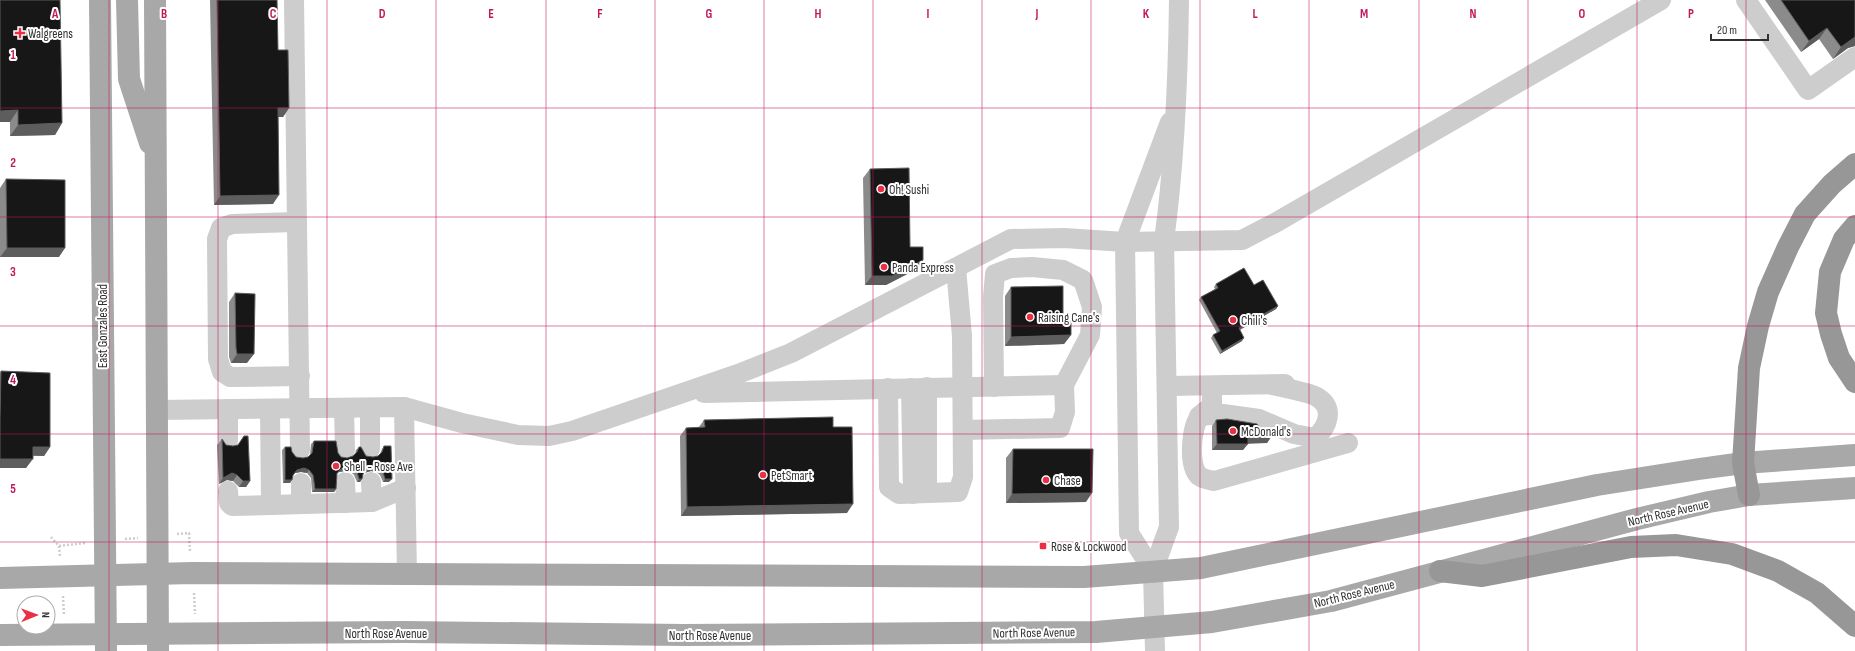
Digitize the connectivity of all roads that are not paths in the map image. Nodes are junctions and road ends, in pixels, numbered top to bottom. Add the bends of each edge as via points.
1 (100, 0) edge
2 (127, 0) edge
3 (155, 0) edge
4 (294, 0) edge
5 (1178, 0) edge
6 (1661, 0) edge
7 (1746, 0) edge
8 (1855, 57) edge
9 (1175, 110) junction
10 (156, 160) junction
11 (1855, 164) edge
12 (297, 222) junction
13 (1855, 226) edge
14 (1164, 241) junction
15 (1125, 242) junction
16 (956, 268) junction
17 (300, 376) junction
18 (1855, 382) edge
19 (1299, 384) dead end
20 (1064, 385) junction
21 (1272, 385) junction
22 (1168, 386) junction
23 (1212, 386) junction
24 (962, 387) junction
25 (994, 387) junction
26 (888, 388) junction
27 (919, 388) junction
28 (683, 393) junction
29 (404, 407) junction
30 (300, 408) junction
31 (344, 408) junction
32 (370, 408) junction
33 (228, 409) junction
34 (270, 409) junction
35 (157, 410) junction
36 (1199, 416) junction
37 (963, 430) junction
38 (228, 441) dead end
39 (1348, 443) dead end
40 (300, 450) dead end
41 (345, 450) dead end
42 (370, 450) dead end
43 (1855, 455) edge
44 (1743, 463) junction
45 (345, 482) dead end
46 (371, 482) dead end
47 (301, 483) dead end
48 (406, 488) junction
49 (1855, 488) edge
50 (228, 491) dead end
51 (920, 493) junction
52 (1749, 495) junction
53 (372, 502) junction
54 (346, 503) junction
55 (301, 504) junction
56 (271, 505) junction
57 (1153, 571) junction
58 (1440, 571) junction
59 (158, 573) junction
60 (407, 575) junction
61 (105, 576) junction
62 (0, 578) edge
63 (1855, 626) edge
64 (1155, 628) junction
65 (0, 635) edge
66 (158, 642) edge
67 (106, 643) edge
68 (1155, 651) edge

1 - 61 main road, East Gonzales Road
2 - 10 main road via 129,79
3 - 10 main road
4 - 12 street
5 - 9 street via 1178,85
6 - 14 street via 1276,223 1242,240
7 - 8 street via 1808,90
9 - 14 street
9 - 15 street
10 - 35 main road
11 - 44 highway via 1832,184 1806,214 1768,292 1749,368
12 - 17 street
12 - 17 street via 232,224 221,228 217,239 218,359 222,372 230,377
13 - 18 highway via 1844,239 1830,272 1826,313 1840,358
14 - 15 street
14 - 22 street
15 - 16 street via 1064,238 1010,239
15 - 57 street via 1130,533
16 - 24 street via 962,336
16 - 28 street via 791,353
17 - 30 street
19 - 21 street
20 - 25 street
20 - 25 street via 1090,335 1092,307 1083,280 1063,270 1032,267 1011,268 995,274
20 - 37 street via 1065,412 1060,428
21 - 23 street
21 - 36 street via 1317,396 1325,405 1328,416 1327,425 1322,432 1315,438 1294,434 1260,419 1223,414
22 - 23 street
22 - 57 street via 1170,528
23 - 36 street via 1212,406
24 - 25 street
24 - 27 street
24 - 37 street
26 - 27 street
26 - 28 street
26 - 51 street via 889,487 899,494
27 - 51 street
28 - 29 street via 572,431 549,436 518,435
29 - 32 street
29 - 48 street
30 - 31 street
30 - 34 street
30 - 40 street
31 - 32 street
31 - 41 street
32 - 42 street
33 - 34 street
33 - 35 street
33 - 38 street
34 - 56 street
35 - 59 main road
36 - 39 street via 1194,430 1192,460 1200,477 1214,481
37 - 51 street via 963,477 958,492
43 - 44 main road
44 - 52 highway
44 - 57 main road via 1597,485 1201,568
45 - 54 street
46 - 53 street
47 - 55 street
48 - 53 street
48 - 60 street
49 - 52 main road, North Rose Avenue
50 - 56 street via 229,503 232,506
52 - 58 main road, North Rose Avenue via 1636,519
53 - 54 street
54 - 55 street
55 - 56 street
57 - 60 main road via 1084,576
57 - 64 street
58 - 63 highway via 1482,576 1631,547 1676,545 1732,554 1778,571 1817,593
58 - 64 main road, North Rose Avenue via 1331,601 1212,622
59 - 60 main road
59 - 61 main road
59 - 66 main road
61 - 62 main road
61 - 67 main road, East Gonzales Road
64 - 66 main road, North Rose Avenue via 1096,632 693,635 405,632 196,634
64 - 68 street
65 - 67 main road, North Rose Avenue via 66,635
66 - 67 main road, North Rose Avenue

